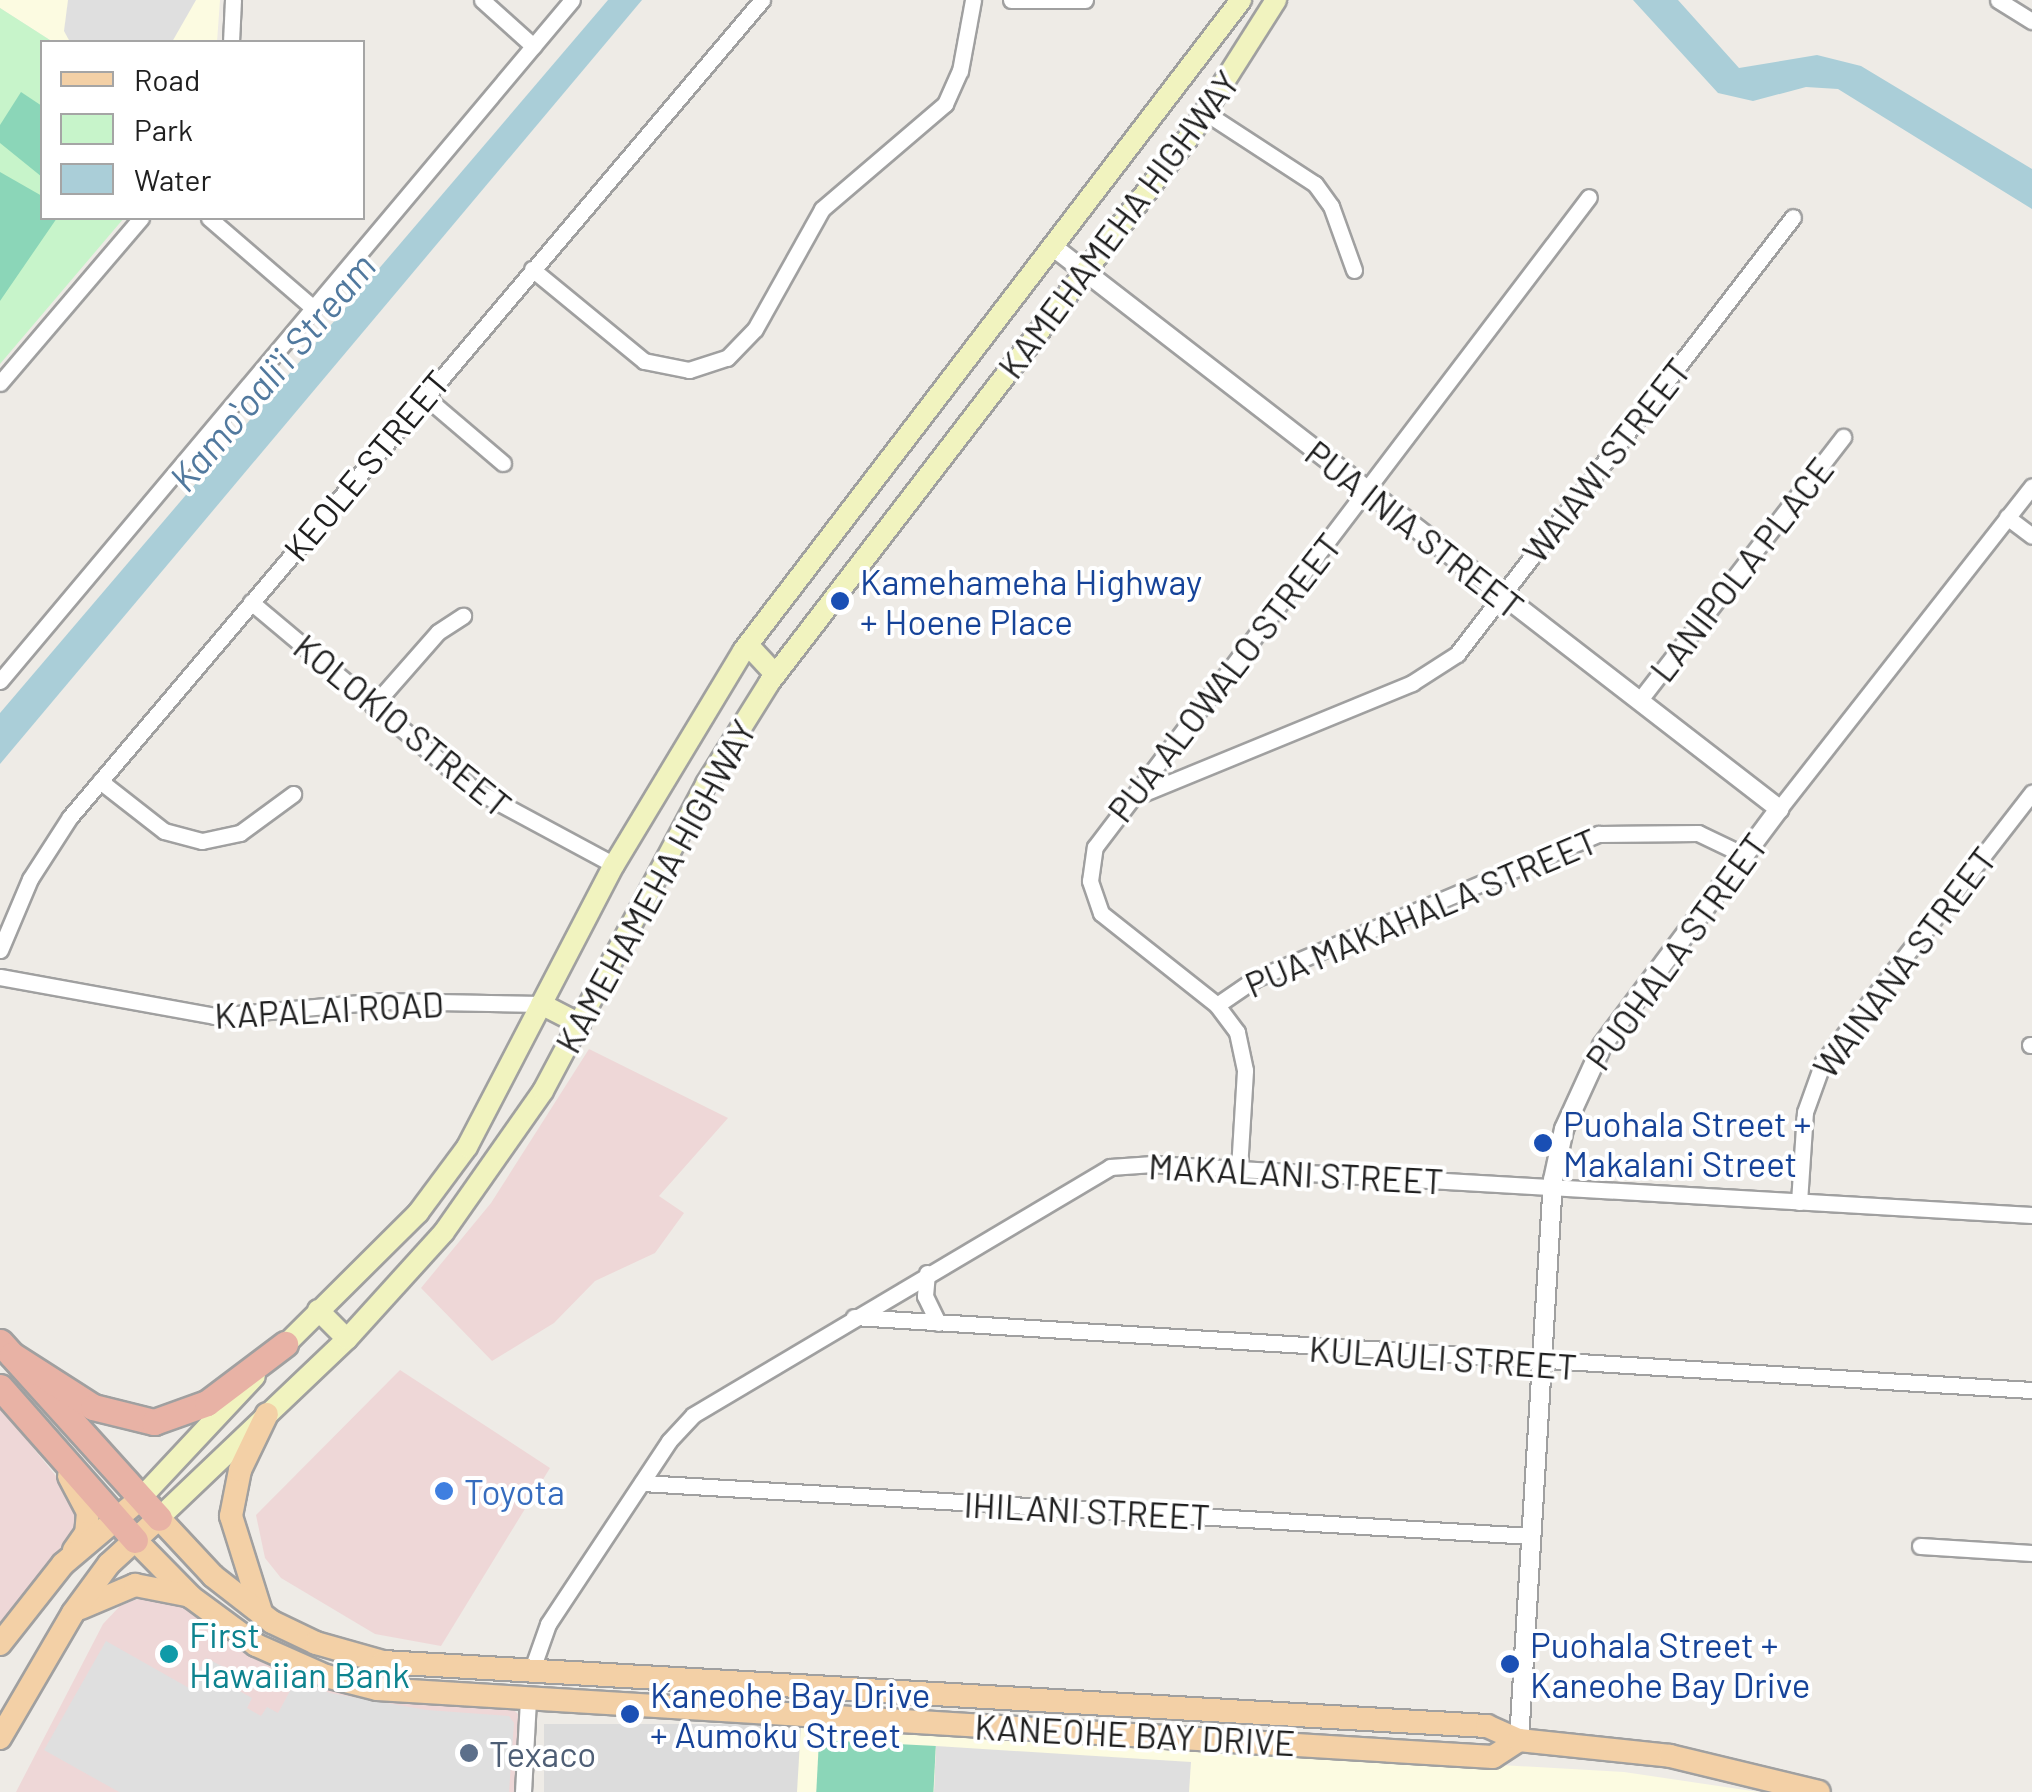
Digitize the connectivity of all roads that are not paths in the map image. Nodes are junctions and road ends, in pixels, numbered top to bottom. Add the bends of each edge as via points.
1 (233, 0) edge
2 (482, 0) edge
3 (572, 0) edge
4 (762, 0) edge
5 (973, 0) edge
6 (1011, 0) edge
7 (1085, 0) edge
8 (1242, 0) edge
9 (1276, 0) edge
10 (1998, 0) edge
11 (1264, 22) junction
12 (2032, 22) edge
13 (230, 40) edge
14 (533, 46) junction
15 (1206, 113) junction
16 (1589, 197) dead end
17 (1792, 217) dead end
18 (139, 220) edge
19 (211, 220) edge
20 (1052, 246) junction
21 (532, 268) junction
22 (1354, 270) dead end
23 (1084, 272) junction
24 (312, 307) junction
25 (0, 383) edge
26 (423, 395) junction
27 (1843, 437) dead end
28 (503, 462) dead end
29 (2032, 486) edge
30 (1368, 492) junction
31 (2007, 517) junction
32 (2032, 536) edge
33 (1502, 595) junction
34 (252, 602) junction
35 (462, 616) dead end
36 (748, 645) junction
37 (775, 674) junction
38 (0, 681) edge
39 (1639, 701) junction
40 (374, 706) junction
41 (100, 781) junction
42 (2032, 793) edge
43 (293, 794) dead end
44 (1128, 800) junction
45 (1779, 809) junction
46 (1744, 855) junction
47 (614, 866) junction
48 (0, 950) edge
49 (0, 977) edge
50 (541, 1004) junction
51 (1216, 1005) junction
52 (580, 1024) junction
53 (1239, 1169) junction
54 (1553, 1188) junction
55 (1799, 1202) junction
56 (2032, 1215) edge
57 (928, 1273) junction
58 (318, 1310) junction
59 (854, 1317) junction
60 (938, 1322) junction
61 (347, 1339) junction
62 (286, 1344) junction
63 (6, 1348) edge
64 (1542, 1364) junction
65 (0, 1387) edge
66 (2032, 1390) edge
67 (267, 1414) junction
68 (50, 1448) junction
69 (642, 1483) junction
70 (140, 1499) junction
71 (116, 1518) junction
72 (159, 1518) junction
73 (1531, 1536) junction
74 (136, 1540) junction
75 (1920, 1546) dead end
76 (2032, 1553) edge
77 (63, 1564) junction
78 (190, 1597) junction
79 (73, 1613) junction
80 (262, 1615) junction
81 (0, 1644) edge
82 (531, 1672) junction
83 (528, 1700) junction
84 (1310, 1716) junction
85 (0, 1738) edge
86 (1519, 1740) junction
87 (1310, 1744) junction
88 (523, 1792) edge
89 (1818, 1792) edge

1 - 13 street
2 - 14 street
3 - 14 street
4 - 21 street, KEOLE STREET
5 - 21 street via 960,71 945,104 822,209 755,329 727,358 689,370 644,361
6 - 7 street
8 - 11 main road
8 - 20 main road, KAMEHAMEHA HIGHWAY
9 - 11 main road, KAMEHAMEHA HIGHWAY
10 - 12 street
11 - 15 main road, KAMEHAMEHA HIGHWAY
14 - 24 street
15 - 22 street via 1315,184 1331,206
15 - 23 main road, KAMEHAMEHA HIGHWAY
16 - 30 street, PUA ALOWALO STREET
17 - 33 street, WAIAWI STREET
18 - 25 street
19 - 24 street
20 - 23 street, PUA INIA STREET
20 - 36 main road, KAMEHAMEHA HIGHWAY
21 - 26 street, KEOLE STREET
23 - 30 street, PUA INIA STREET
23 - 37 main road, KAMEHAMEHA HIGHWAY
24 - 38 street
26 - 28 street
26 - 34 street, KEOLE STREET
27 - 39 street, LANIPOLA PLACE
29 - 31 street, PUOHALA STREET
30 - 33 street, PUA INIA STREET
30 - 44 street, PUA ALOWALO STREET
31 - 32 street
31 - 45 street, PUOHALA STREET
33 - 39 street, PUA INIA STREET
33 - 44 street, WAIAWI STREET via 1457,654 1422,678
34 - 40 street, KOLOKIO STREET
34 - 41 street, KEOLE STREET
35 - 40 street via 432,639
36 - 37 main road
36 - 47 main road, KAMEHAMEHA HIGHWAY
37 - 52 main road, KAMEHAMEHA HIGHWAY via 706,784
39 - 45 street, PUA INIA STREET
40 - 47 street, KOLOKIO STREET via 496,805
41 - 43 street via 164,832 202,841 240,833
41 - 48 street, KEOLE STREET via 41,859
42 - 55 street, WAINANA STREET via 1816,1074 1804,1112
44 - 51 street, PUA ALOWALO STREET via 1091,858 1096,903 1117,930
45 - 46 street, PUOHALA STREET
46 - 51 street, PUA MAKAHALA STREET via 1698,833 1598,834 1255,979
46 - 54 street, PUOHALA STREET via 1590,1065 1564,1129
47 - 50 main road, KAMEHAMEHA HIGHWAY
49 - 50 street, KAPALAI ROAD via 214,1016 382,1001
50 - 52 main road
50 - 58 main road, KAMEHAMEHA HIGHWAY via 455,1162 418,1213
51 - 53 street, PUA ALOWALO STREET via 1237,1032 1244,1057
52 - 61 main road, KAMEHAMEHA HIGHWAY via 524,1122 444,1232
53 - 54 street, MAKALANI STREET
53 - 57 street, MAKALANI STREET via 1110,1167
54 - 55 street, MAKALANI STREET
54 - 64 street, PUOHALA STREET
55 - 56 street, MAKALANI STREET
57 - 59 street, MAKALANI STREET
57 - 60 street via 925,1296
58 - 61 main road
58 - 62 main road, KAMEHAMEHA HIGHWAY
59 - 60 street, KULAULI STREET
59 - 69 street, MAKALANI STREET via 693,1415
60 - 64 street, KULAULI STREET
61 - 67 main road, KAMEHAMEHA HIGHWAY
62 - 63 highway via 208,1404 154,1422 93,1407
62 - 70 main road, KAMEHAMEHA HIGHWAY
63 - 70 highway
64 - 66 street, KULAULI STREET
64 - 73 street, PUOHALA STREET
65 - 68 highway
67 - 72 main road, KAMEHAMEHA HIGHWAY
67 - 80 main road via 240,1470 231,1516 235,1547
68 - 71 highway
68 - 77 main road via 88,1512 86,1533
69 - 73 street, IHILANI STREET
69 - 82 street, MAKALANI STREET via 548,1624
70 - 71 main road
70 - 72 highway
71 - 74 highway
71 - 77 main road
72 - 74 main road, KAMEHAMEHA HIGHWAY
72 - 80 main road, KANEOHE BAY DRIVE via 213,1576
73 - 86 street, PUOHALA STREET
74 - 78 main road, KANEOHE BAY DRIVE
74 - 79 main road, KAMEHAMEHA HIGHWAY
75 - 76 street
77 - 81 main road
78 - 79 main road via 135,1584
78 - 83 main road, KANEOHE BAY DRIVE via 256,1645 326,1676 402,1692
79 - 85 main road, KAMEHAMEHA HIGHWAY
80 - 82 main road, KANEOHE BAY DRIVE via 360,1658
82 - 83 main road
82 - 84 main road, KANEOHE BAY DRIVE
83 - 87 main road, KANEOHE BAY DRIVE
83 - 88 street
84 - 86 main road, KANEOHE BAY DRIVE via 1487,1726
84 - 87 main road
86 - 87 main road, KANEOHE BAY DRIVE via 1493,1757
86 - 89 main road, KANEOHE BAY DRIVE via 1670,1756

